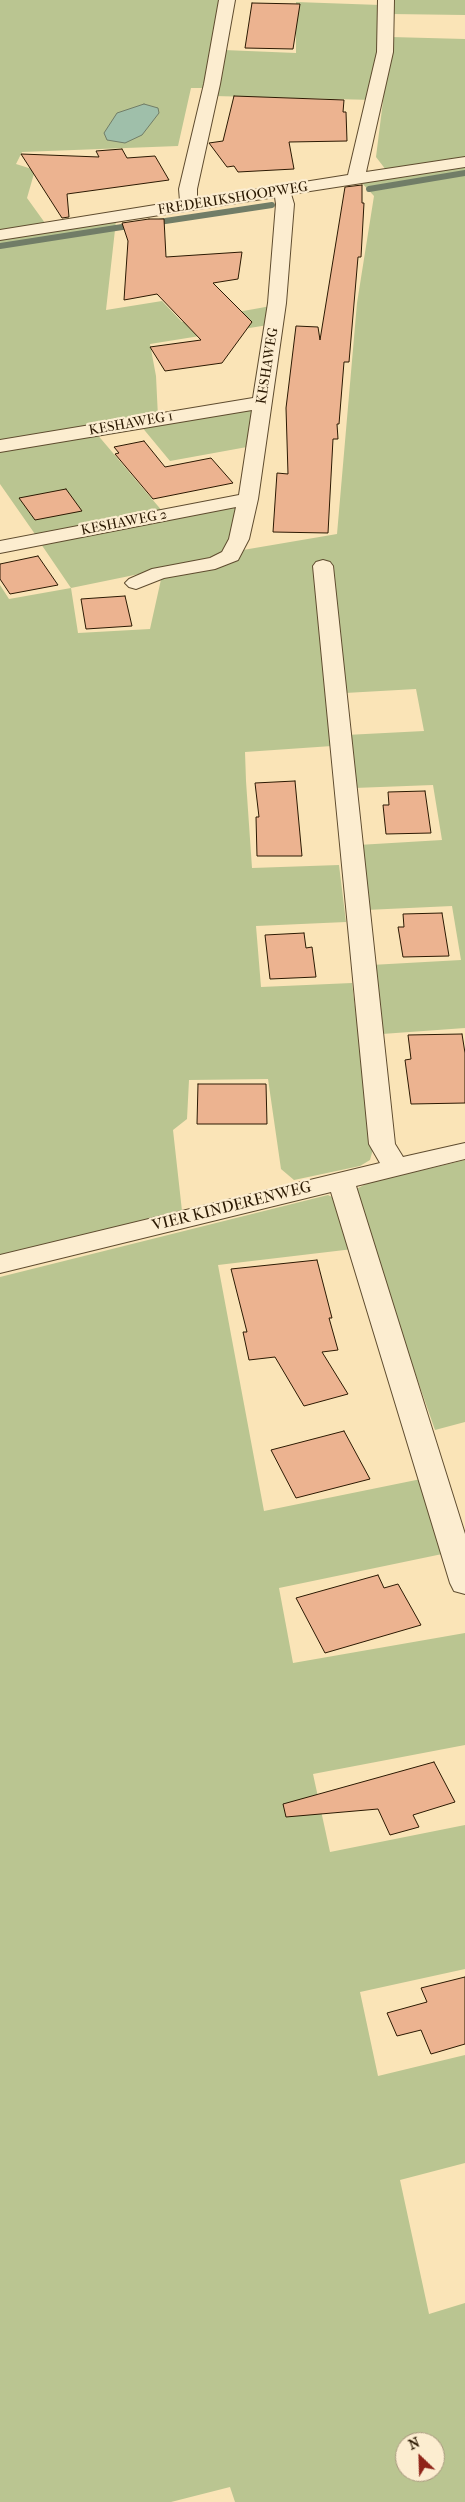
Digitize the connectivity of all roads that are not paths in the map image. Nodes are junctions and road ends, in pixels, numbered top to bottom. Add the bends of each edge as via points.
1 (227, 0) edge
2 (386, 0) edge
3 (465, 162) edge
4 (355, 178) junction
5 (282, 191) junction
6 (189, 205) junction
7 (0, 234) edge
8 (262, 402) junction
9 (0, 446) edge
10 (248, 499) junction
11 (0, 548) edge
12 (323, 566) dead end
13 (136, 583) dead end
14 (465, 1151) edge
15 (396, 1167) junction
16 (340, 1180) junction
17 (0, 1264) edge
18 (465, 1584) edge

1 - 6 street via 188,190
2 - 4 street via 385,52
3 - 4 street, FREDERIKSHOOPWEG
4 - 5 street, FREDERIKSHOOPWEG
5 - 6 street, FREDERIKSHOOPWEG
5 - 8 street, KESHAWEG via 285,204 277,303
6 - 7 street, FREDERIKSHOOPWEG
8 - 9 street, KESHAWEG 1
8 - 10 street, KESHAWEG
10 - 11 street, KESHAWEG 2
10 - 13 street, KESHAWEG via 239,539 231,556 216,563 159,573
12 - 15 street via 382,1144
14 - 15 street, VIER KINDERENWEG
15 - 16 street, VIER KINDERENWEG
16 - 17 street, VIER KINDERENWEG
16 - 18 street

